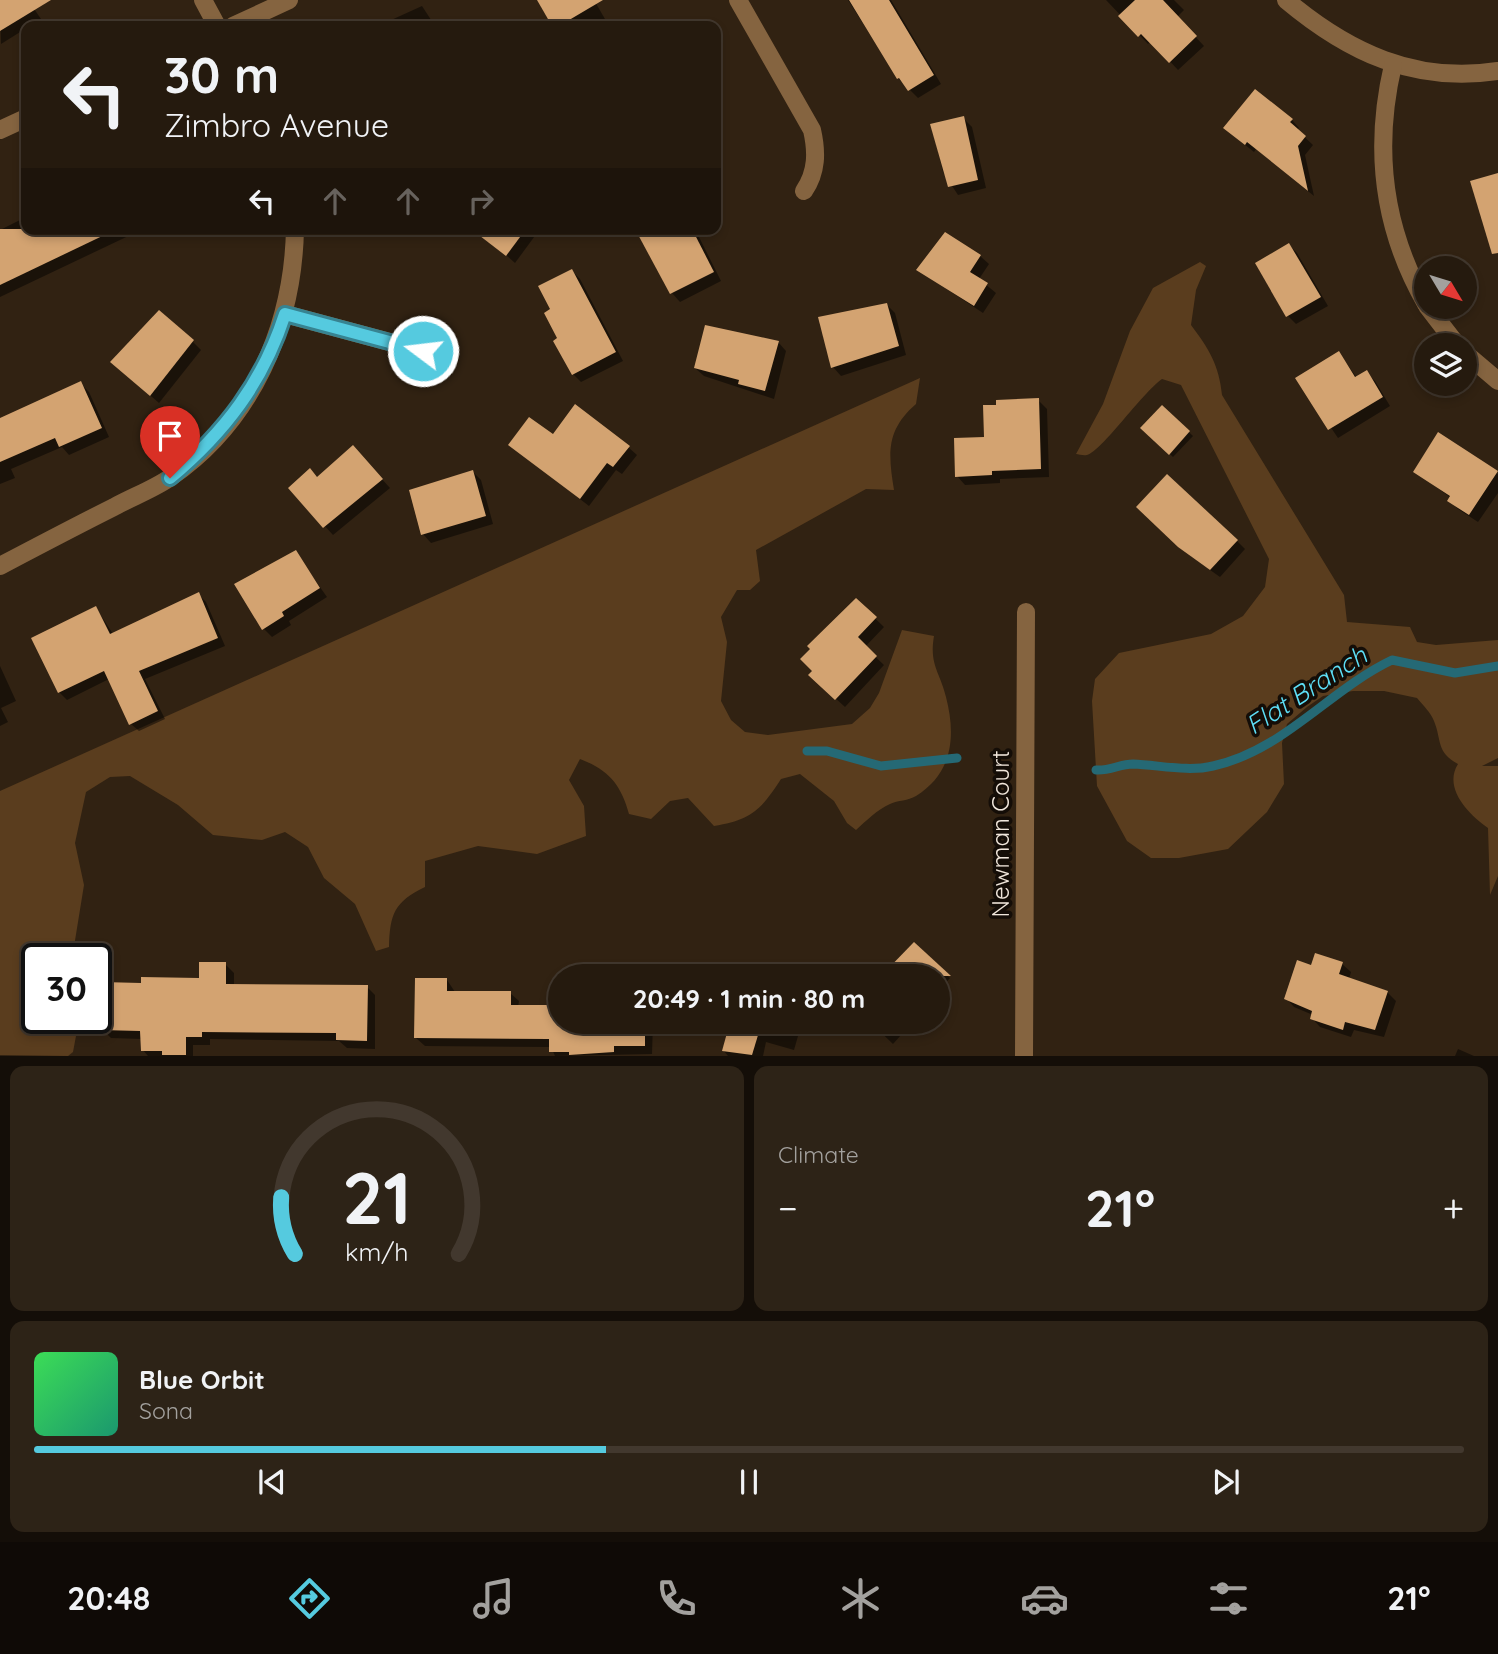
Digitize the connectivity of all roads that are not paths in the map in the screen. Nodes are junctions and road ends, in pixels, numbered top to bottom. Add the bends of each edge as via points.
1 (203, 0) edge
2 (289, 0) edge
3 (738, 0) edge
4 (1286, 0) edge
5 (214, 21) edge
6 (244, 21) edge
7 (1392, 65) junction
8 (1498, 71) edge
9 (21, 120) edge
10 (0, 130) edge
11 (804, 191) dead end
12 (295, 235) edge
13 (1414, 278) edge
14 (285, 314) junction
15 (423, 351) dead end
16 (1477, 363) edge
17 (1498, 381) edge
18 (0, 566) edge
19 (1026, 612) dead end
20 (1024, 1055) edge

1 - 5 street
2 - 6 street
3 - 11 street via 811,131 815,166
4 - 7 street via 1346,43
7 - 8 street via 1452,74
7 - 13 street via 1381,128 1386,201
9 - 10 street
12 - 14 street
14 - 15 street
14 - 18 street via 260,377 235,415 205,448 170,478
16 - 17 street
19 - 20 street, Newman Court

